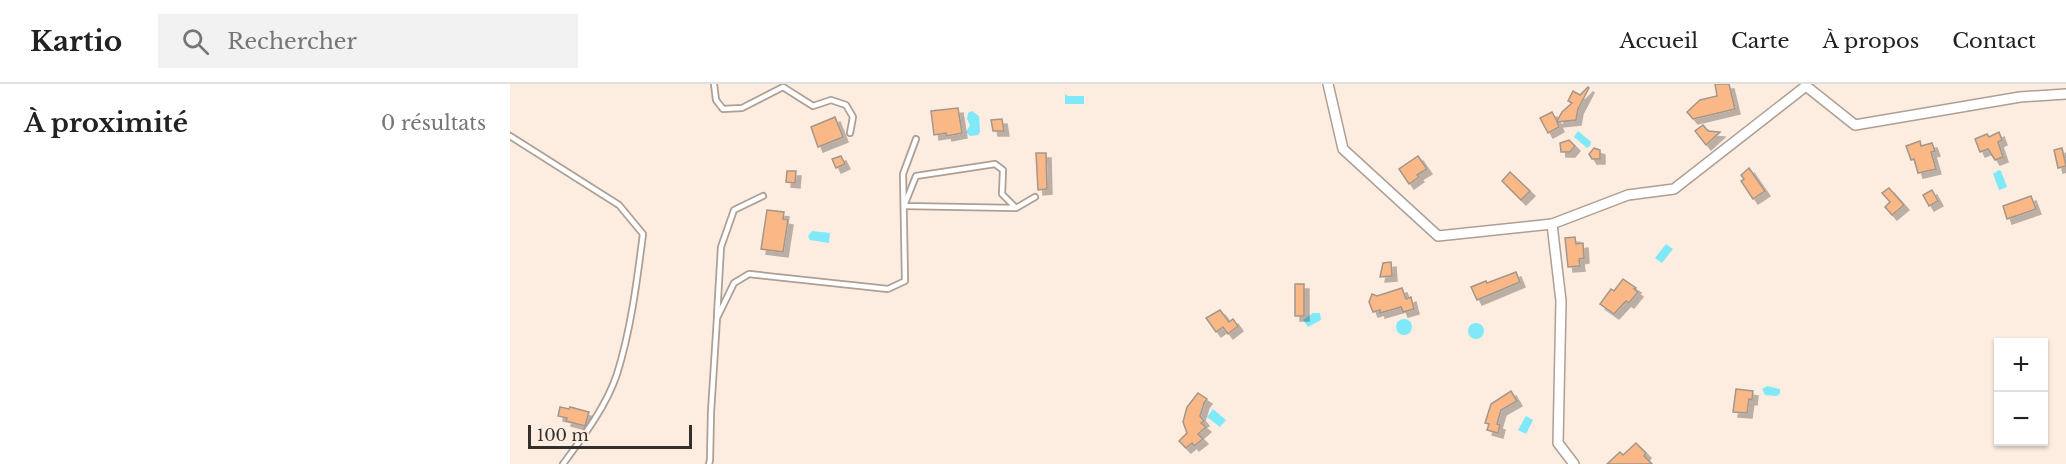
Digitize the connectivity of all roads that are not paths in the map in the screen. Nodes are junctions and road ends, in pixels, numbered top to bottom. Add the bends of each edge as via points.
1 (714, 84) edge
2 (1328, 84) edge
3 (2066, 94) edge
4 (850, 133) dead end
5 (510, 136) edge
6 (916, 139) dead end
7 (763, 196) dead end
8 (1035, 197) dead end
9 (904, 206) junction
10 (1016, 208) junction
11 (1552, 224) junction
12 (717, 318) junction
13 (563, 464) edge
14 (708, 464) edge
15 (1575, 464) edge

1 - 4 lane via 716,100 723,109 742,108 783,87 813,106 831,100 838,102 846,105 853,117
2 - 11 street via 1342,149 1438,236
3 - 11 street via 2020,97 1855,125 1806,86 1674,189 1628,195
5 - 13 lane via 619,205 643,234 636,292 616,375 591,426
6 - 9 lane via 903,174
7 - 12 lane via 734,210 721,247
8 - 10 lane
9 - 10 lane
9 - 10 lane via 916,176 995,164 1003,170 1002,194
9 - 12 lane via 905,281 888,289 748,274 734,283
11 - 15 street via 1561,301 1558,443
12 - 14 lane

